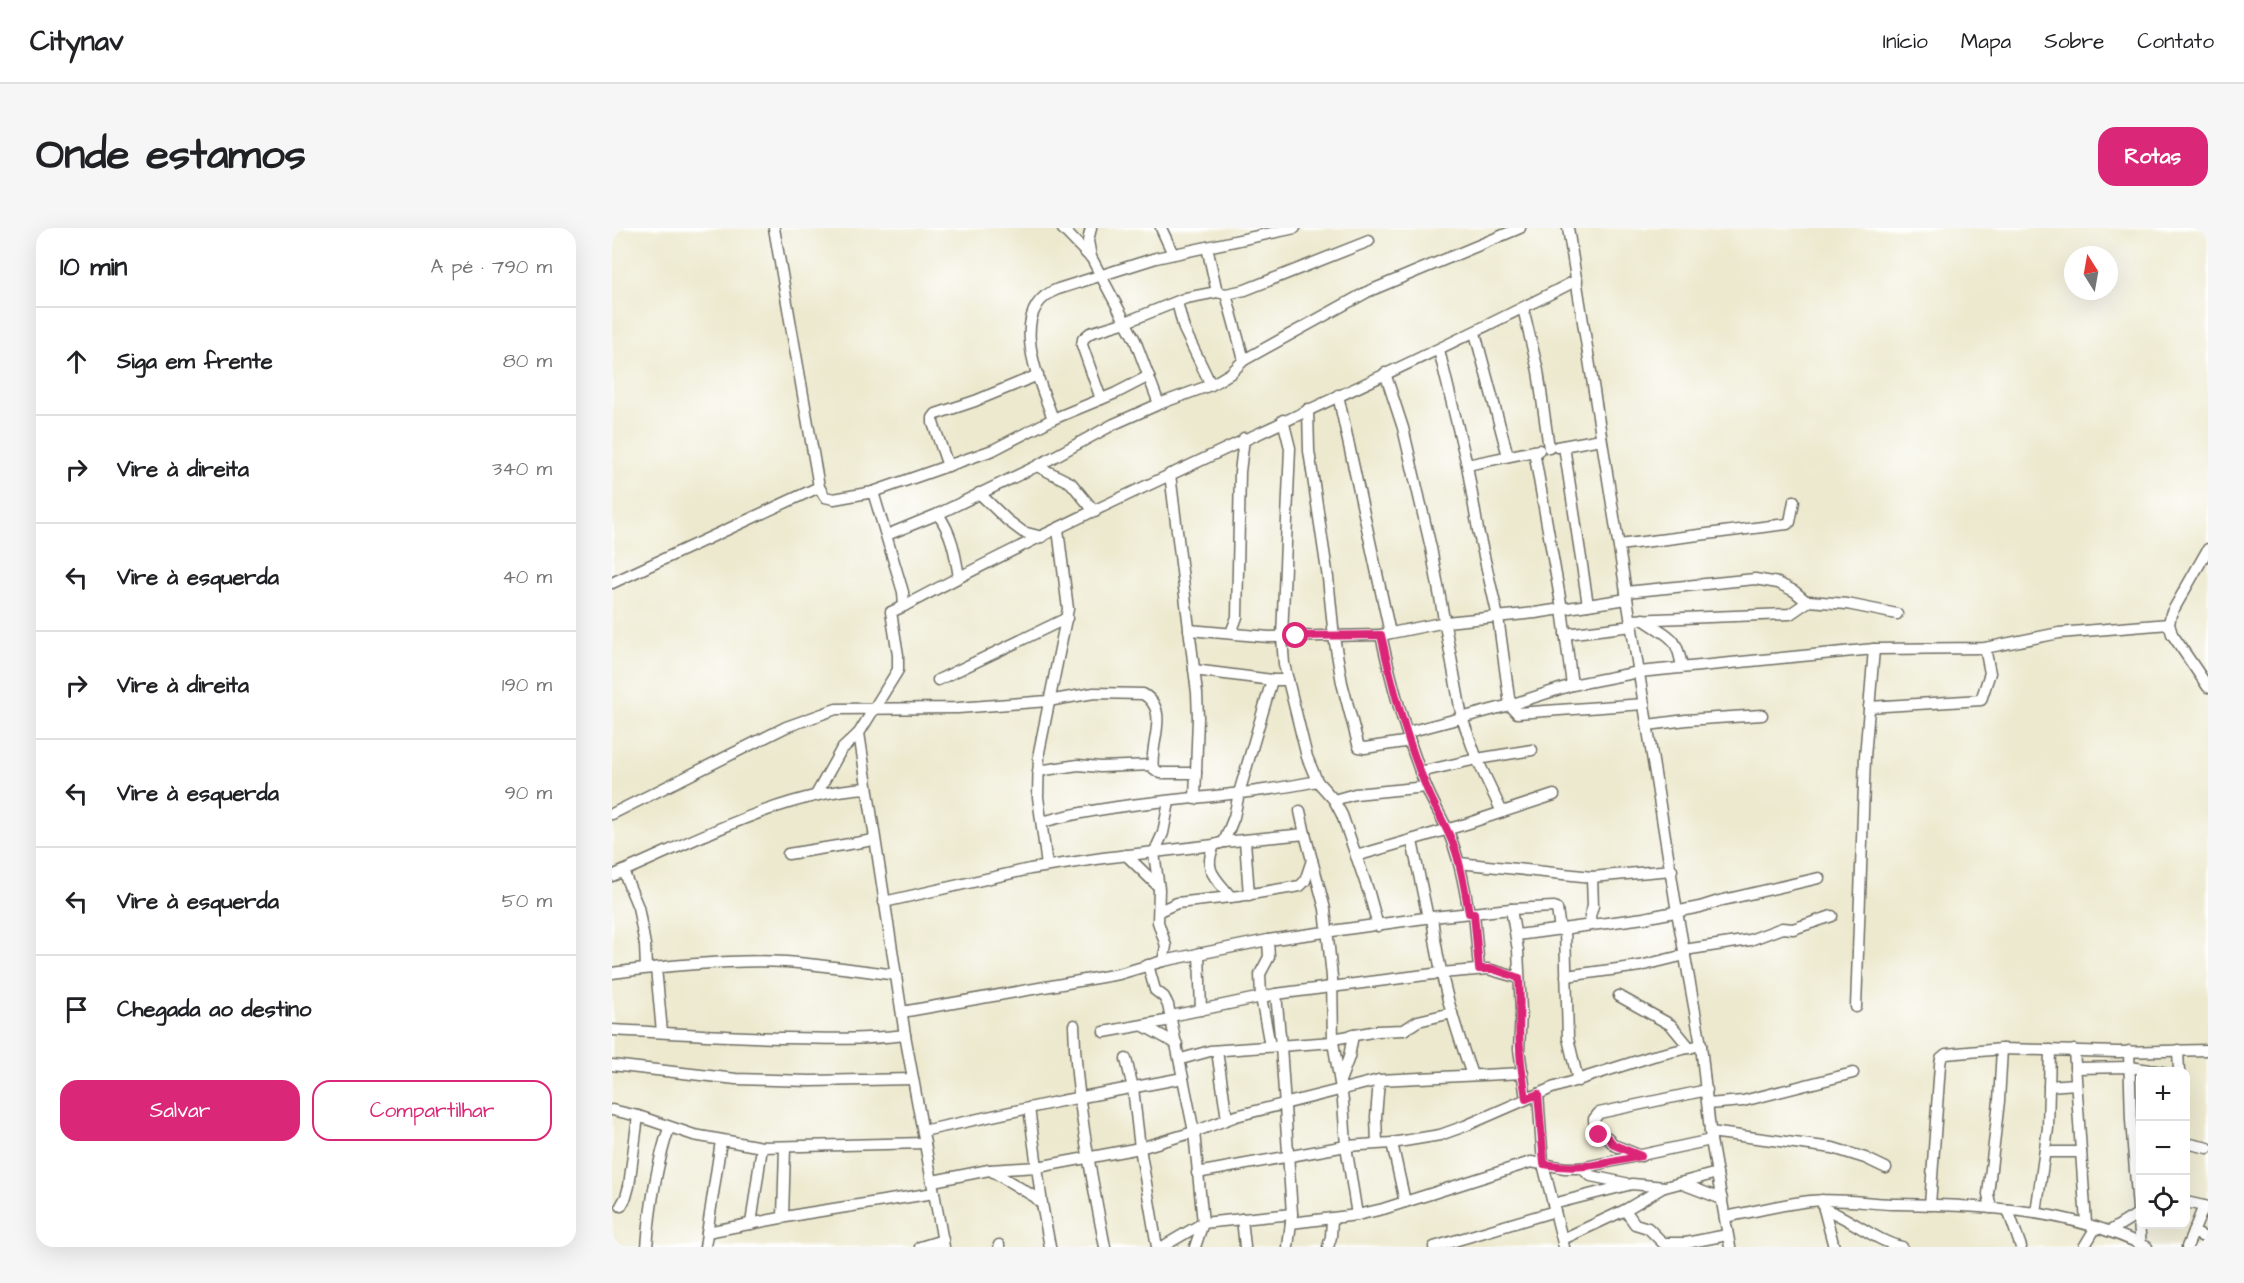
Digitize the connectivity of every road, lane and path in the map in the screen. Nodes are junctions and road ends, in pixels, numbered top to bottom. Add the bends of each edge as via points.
1 (774, 228) edge
2 (1064, 228) edge
3 (1091, 228) edge
4 (1161, 228) edge
5 (1294, 228) edge
6 (1521, 228) edge
7 (1568, 228) edge
8 (1369, 241) dead end
9 (1208, 248) junction
10 (1173, 254) junction
11 (1091, 257) junction
12 (1101, 277) junction
13 (1577, 280) junction
14 (1221, 293) junction
15 (1177, 302) junction
16 (1523, 308) junction
17 (1126, 322) junction
18 (1475, 333) junction
19 (1439, 350) junction
20 (1244, 360) junction
21 (1385, 373) junction
22 (1038, 375) junction
23 (1149, 376) junction
24 (1211, 386) junction
25 (1338, 395) junction
26 (1101, 399) junction
27 (1160, 404) junction
28 (1308, 409) junction
29 (1053, 419) junction
30 (1283, 420) junction
31 (1244, 438) junction
32 (1601, 439) junction
33 (1564, 446) junction
34 (1549, 448) junction
35 (1534, 451) junction
36 (1508, 456) junction
37 (1467, 465) junction
38 (948, 466) junction
39 (1037, 466) junction
40 (1170, 474) junction
41 (819, 487) junction
42 (873, 492) junction
43 (979, 493) junction
44 (1794, 501) dead end
45 (1095, 512) junction
46 (938, 514) junction
47 (1058, 530) junction
48 (887, 535) junction
49 (1042, 537) junction
50 (1619, 545) junction
51 (2208, 549) edge
52 (959, 577) junction
53 (612, 583) edge
54 (1627, 596) junction
55 (1807, 602) junction
56 (1588, 605) junction
57 (904, 606) junction
58 (1563, 609) junction
59 (1897, 614) dead end
60 (1498, 617) junction
61 (1067, 618) junction
62 (1643, 619) junction
63 (1446, 622) junction
64 (1632, 623) junction
65 (2169, 624) junction
66 (1189, 630) junction
67 (1231, 633) junction
68 (1385, 634) junction
69 (1565, 634) junction
70 (1282, 637) junction
71 (1334, 637) junction
72 (1984, 648) junction
73 (1874, 649) junction
74 (1682, 667) junction
75 (1194, 670) junction
76 (1639, 672) junction
77 (938, 680) dead end
78 (1272, 680) junction
79 (1288, 681) junction
80 (1572, 685) junction
81 (2208, 687) edge
82 (1048, 701) junction
83 (1644, 704) junction
84 (1510, 705) junction
85 (1869, 707) junction
86 (875, 709) junction
87 (1762, 715) dead end
88 (1462, 718) junction
89 (1648, 725) junction
90 (859, 733) junction
91 (1409, 736) junction
92 (1532, 750) dead end
93 (1477, 759) junction
94 (1152, 765) junction
95 (1038, 771) junction
96 (1420, 772) junction
97 (1196, 773) junction
98 (1317, 781) junction
99 (1426, 787) junction
100 (866, 789) junction
101 (1239, 793) junction
102 (816, 795) junction
103 (1554, 795) dead end
104 (1195, 799) junction
105 (1334, 800) junction
106 (1169, 802) junction
107 (1300, 811) dead end
108 (1502, 812) junction
109 (612, 814) edge
110 (1042, 822) junction
111 (1447, 830) junction
112 (1305, 834) junction
113 (874, 840) junction
114 (1245, 841) junction
115 (1412, 841) junction
116 (1219, 843) junction
117 (1154, 853) junction
118 (788, 854) dead end
119 (1126, 855) junction
120 (1356, 856) junction
121 (1312, 859) junction
122 (1459, 863) junction
123 (1047, 866) junction
124 (1672, 870) junction
125 (623, 871) junction
126 (612, 876) edge
127 (1592, 877) junction
128 (1819, 878) dead end
129 (1158, 888) junction
130 (1249, 894) junction
131 (1231, 897) junction
132 (884, 902) junction
133 (1177, 903) junction
134 (1511, 909) junction
135 (1160, 911) junction
136 (1677, 912) junction
137 (1471, 913) junction
138 (1832, 916) dead end
139 (1430, 918) junction
140 (1591, 925) junction
141 (1378, 926) junction
142 (1563, 930) junction
143 (1328, 933) junction
144 (1516, 935) junction
145 (1268, 940) junction
146 (1684, 952) junction
147 (1199, 954) junction
148 (1162, 961) junction
149 (1148, 965) junction
150 (651, 968) junction
151 (1479, 969) junction
152 (612, 973) edge
153 (1441, 973) junction
154 (896, 975) junction
155 (1566, 976) junction
156 (1519, 978) junction
157 (1332, 988) junction
158 (1276, 994) junction
159 (1619, 996) dead end
160 (1262, 997) junction
161 (1856, 1007) dead end
162 (1201, 1010) junction
163 (902, 1012) junction
164 (1452, 1013) junction
165 (1171, 1018) junction
166 (1074, 1025) dead end
167 (1144, 1026) junction
168 (612, 1030) edge
169 (662, 1032) junction
170 (1104, 1032) dead end
171 (905, 1035) junction
172 (1353, 1035) junction
173 (1333, 1040) junction
174 (1177, 1044) junction
175 (1276, 1046) junction
176 (1695, 1046) junction
177 (2002, 1049) junction
178 (2050, 1050) junction
179 (2074, 1050) junction
180 (2178, 1050) junction
181 (2208, 1050) edge
182 (1217, 1051) junction
183 (2129, 1051) junction
184 (1126, 1059) dead end
185 (1180, 1059) junction
186 (612, 1065) edge
187 (2130, 1067) junction
188 (2180, 1067) edge
189 (2075, 1068) junction
190 (2136, 1068) edge
191 (1523, 1073) junction
192 (1853, 1073) dead end
193 (1472, 1075) junction
194 (1183, 1078) junction
195 (913, 1079) junction
196 (1379, 1080) junction
197 (1578, 1081) junction
198 (2076, 1084) junction
199 (1340, 1085) junction
200 (2049, 1086) junction
201 (1133, 1088) junction
202 (1707, 1090) junction
203 (1538, 1094) junction
204 (1080, 1097) junction
205 (1526, 1099) junction
206 (1284, 1103) junction
207 (1708, 1104) junction
208 (1029, 1108) junction
209 (612, 1110) edge
210 (638, 1116) junction
211 (1227, 1119) junction
212 (669, 1128) junction
213 (923, 1131) junction
214 (1194, 1132) junction
215 (1710, 1136) junction
216 (721, 1141) junction
217 (925, 1143) junction
218 (1377, 1143) junction
219 (1392, 1143) junction
220 (2190, 1144) edge
221 (1346, 1146) junction
222 (762, 1147) junction
223 (785, 1148) junction
224 (1140, 1148) junction
225 (2208, 1148) edge
226 (2045, 1152) junction
227 (2081, 1152) junction
228 (1641, 1156) junction
229 (1087, 1157) junction
230 (1288, 1157) junction
231 (1544, 1164) junction
232 (1038, 1167) junction
233 (1565, 1168) junction
234 (1581, 1168) junction
235 (1886, 1168) dead end
236 (989, 1170) junction
237 (1197, 1173) junction
238 (1717, 1173) junction
239 (1680, 1182) junction
240 (2136, 1182) edge
241 (1549, 1184) junction
242 (1632, 1184) junction
243 (934, 1187) junction
244 (1665, 1187) junction
245 (1988, 1194) junction
246 (1722, 1199) junction
247 (1405, 1202) junction
248 (2190, 1203) edge
249 (1042, 1204) junction
250 (1823, 1205) junction
251 (1930, 1205) junction
252 (1974, 1205) junction
253 (621, 1206) dead end
254 (1554, 1207) junction
255 (2206, 1207) edge
256 (1991, 1208) junction
257 (2136, 1209) edge
258 (1625, 1210) junction
259 (2008, 1210) junction
260 (2136, 1211) edge
261 (2036, 1213) junction
262 (1357, 1215) junction
263 (783, 1217) junction
264 (1725, 1217) junction
265 (1292, 1218) junction
266 (1242, 1219) junction
267 (1332, 1219) junction
268 (1203, 1222) junction
269 (751, 1224) junction
270 (2091, 1225) junction
271 (2141, 1229) edge
272 (2110, 1231) junction
273 (707, 1232) junction
274 (2193, 1232) junction
275 (1727, 1235) junction
276 (2124, 1236) junction
277 (2208, 1239) edge
278 (944, 1243) edge
279 (1564, 1243) edge
280 (1890, 1246) edge
281 (2143, 1246) edge
282 (647, 1247) edge
283 (705, 1247) edge
284 (920, 1247) edge
285 (1050, 1247) edge
286 (1105, 1247) edge
287 (1157, 1247) edge
288 (1162, 1247) edge
289 (1195, 1247) edge
290 (1245, 1247) edge
291 (1288, 1247) edge
292 (1328, 1247) edge
293 (1434, 1247) edge
294 (1730, 1247) edge
295 (1834, 1247) edge
296 (1902, 1247) edge
297 (2021, 1247) edge
298 (2084, 1247) edge
299 (2187, 1247) edge

1 - 41 street
2 - 11 street
3 - 11 street
4 - 10 street
5 - 9 street
6 - 20 street via 1367,292
7 - 13 street
8 - 14 street via 1245,290
9 - 10 street
9 - 14 street
10 - 12 street
11 - 12 street
12 - 17 street
12 - 22 street via 1054,290 1036,306 1029,328
13 - 16 street
13 - 32 street
14 - 15 street
14 - 20 street
15 - 17 street
15 - 24 street via 1184,329
16 - 18 street
16 - 34 street via 1538,371
17 - 23 street
17 - 26 street via 1090,333 1083,339
18 - 19 street
18 - 36 street
19 - 21 street
19 - 37 street
20 - 24 street
21 - 25 street
21 - 63 street via 1403,428
22 - 29 street
22 - 38 street via 936,414 933,423
23 - 26 street
23 - 27 street
24 - 27 street
25 - 28 street
25 - 68 street
26 - 29 street
27 - 39 street via 1113,424
28 - 30 street
28 - 71 street via 1309,451
29 - 38 street via 993,450
30 - 31 street
30 - 70 street via 1290,448
31 - 40 street
31 - 67 street via 1237,616
32 - 33 street
32 - 50 street
33 - 34 street
33 - 56 street
34 - 35 street
35 - 36 street
35 - 58 street
36 - 37 street
37 - 60 street
38 - 42 street
39 - 43 street
39 - 45 street via 1071,483
40 - 45 street
40 - 66 street
41 - 42 street via 825,497 834,499
41 - 53 street
42 - 48 street
43 - 46 street
43 - 49 street via 1023,532
44 - 50 street via 1787,524
45 - 47 street
46 - 48 street
46 - 52 street via 952,539
47 - 49 street
47 - 61 street
48 - 57 street
49 - 52 street
50 - 54 street
51 - 65 street
52 - 57 street
54 - 55 street via 1755,579 1778,583
54 - 56 street
54 - 64 street
55 - 59 street via 1847,604
55 - 62 street via 1790,614
56 - 58 street
57 - 86 street via 891,612 898,670
58 - 60 street
58 - 69 street
60 - 63 street
60 - 84 street
61 - 77 street
61 - 82 street
62 - 64 street
62 - 74 street via 1671,637 1678,646
63 - 68 street
63 - 88 street
64 - 69 street
64 - 76 street
65 - 72 street via 2059,633
65 - 81 street
66 - 67 street
66 - 75 street
67 - 70 street
68 - 71 street
68 - 91 street via 1392,684
69 - 80 street
70 - 71 street
70 - 79 street
71 - 91 street via 1359,747
72 - 73 street
72 - 85 street via 1990,673 1981,700
73 - 74 street
73 - 85 street
74 - 76 street
75 - 78 street
75 - 97 street via 1198,714
76 - 80 street
76 - 83 street
78 - 79 street
78 - 101 street
79 - 98 street via 1304,747
80 - 84 street
82 - 86 street
82 - 94 street via 1094,693 1145,695 1157,713
82 - 95 street
83 - 84 street via 1517,713
83 - 89 street
84 - 88 street
85 - 161 street
86 - 90 street
86 - 109 street via 836,709 794,723
87 - 89 street
88 - 91 street
88 - 93 street
89 - 124 street
90 - 100 street
90 - 102 street via 838,755
91 - 96 street
92 - 93 street
93 - 96 street
93 - 108 street
94 - 95 street via 1078,765
94 - 97 street via 1160,773
95 - 110 street
96 - 99 street
97 - 104 street
98 - 101 street
98 - 105 street
99 - 105 street via 1366,792
99 - 111 street
100 - 102 street
100 - 113 street
101 - 104 street
101 - 116 street via 1234,817
102 - 125 street via 728,825
103 - 108 street
104 - 106 street
105 - 120 street
106 - 110 street
106 - 117 street
107 - 112 street
108 - 111 street
110 - 123 street
111 - 115 street
111 - 122 street
112 - 114 street
112 - 121 street
113 - 118 street
113 - 132 street
114 - 116 street
114 - 130 street
115 - 120 street
115 - 139 street
116 - 117 street
116 - 131 street via 1208,859 1209,866
117 - 119 street
117 - 129 street
119 - 123 street
119 - 129 street
120 - 141 street
121 - 130 street via 1303,884
121 - 143 street
122 - 127 street
122 - 137 street
123 - 132 street
124 - 127 street
124 - 136 street
125 - 126 street
125 - 150 street via 638,907
127 - 140 street
128 - 136 street
129 - 133 street
129 - 135 street
130 - 131 street
131 - 133 street
132 - 154 street
133 - 135 street
134 - 137 street
134 - 142 street via 1554,907
134 - 144 street
135 - 148 street via 1159,926 1167,946
136 - 140 street
136 - 146 street
137 - 139 street
137 - 151 street
138 - 146 street via 1750,940
139 - 141 street
139 - 153 street
140 - 142 street
141 - 143 street
142 - 144 street
142 - 155 street
143 - 145 street
143 - 157 street
144 - 156 street
145 - 147 street
145 - 160 street via 1269,957 1261,971
146 - 155 street via 1640,966
146 - 176 street
147 - 148 street
147 - 162 street
148 - 149 street
149 - 163 street via 1119,974
149 - 165 street via 1155,990 1165,998
150 - 152 street
150 - 154 street via 786,962
150 - 169 street
151 - 153 street
151 - 156 street via 1493,969
153 - 157 street
153 - 164 street
154 - 163 street
155 - 197 street via 1568,1038
156 - 191 street
157 - 158 street
157 - 173 street
158 - 160 street
158 - 175 street
159 - 176 street via 1671,1025
160 - 162 street
160 - 175 street
162 - 165 street
163 - 171 street
164 - 172 street via 1418,1021 1404,1030
164 - 193 street
165 - 167 street
165 - 174 street
166 - 204 street
167 - 170 street
167 - 174 street
168 - 169 street
169 - 171 street via 829,1041
171 - 195 street
172 - 173 street
172 - 199 street
173 - 175 street
173 - 199 street
174 - 185 street
175 - 182 street
175 - 206 street
176 - 197 street
176 - 202 street
177 - 178 street
177 - 245 street
177 - 251 street via 1946,1054 1941,1058
178 - 179 street
178 - 200 street
179 - 183 street
179 - 189 street
180 - 181 street
180 - 183 street
180 - 188 street
182 - 185 street
182 - 211 street
183 - 187 street
184 - 201 street
185 - 194 street
186 - 195 street via 736,1079
187 - 189 street
187 - 190 street
187 - 240 street
189 - 198 street
191 - 193 street
191 - 205 street
192 - 207 street via 1743,1101
193 - 196 street
194 - 201 street
194 - 214 street
195 - 213 street
196 - 199 street
196 - 218 street
197 - 203 street
198 - 200 street
198 - 227 street
199 - 206 street
199 - 221 street
200 - 226 street
201 - 204 street
201 - 224 street
202 - 207 street
202 - 228 street via 1599,1113 1594,1119 1595,1132
203 - 205 street
203 - 231 street
204 - 208 street
204 - 229 street
205 - 219 street via 1449,1132
206 - 211 street
206 - 230 street
207 - 215 street
208 - 213 street
208 - 232 street
209 - 210 street
210 - 212 street
210 - 253 street via 626,1197
211 - 214 street
212 - 216 street
212 - 282 street via 657,1168
213 - 217 street
214 - 224 street
214 - 237 street
215 - 228 street
215 - 235 street via 1833,1148
215 - 238 street
216 - 222 street
216 - 273 street
217 - 223 street
217 - 243 street
218 - 219 street
218 - 221 street
219 - 247 street
220 - 225 street
221 - 230 street
221 - 262 street
222 - 223 street
222 - 269 street
223 - 263 street
224 - 229 street
224 - 287 street
226 - 227 street
226 - 261 street
227 - 270 street
228 - 234 street
229 - 232 street
229 - 286 street
230 - 237 street
230 - 265 street
231 - 233 street
231 - 241 street
231 - 247 street via 1524,1164
232 - 236 street
232 - 249 street
233 - 234 street
233 - 241 street
234 - 242 street via 1596,1178
236 - 243 street
236 - 249 street
237 - 268 street
238 - 239 street
238 - 246 street
239 - 244 street
239 - 246 street
241 - 254 street
242 - 244 street
242 - 254 street
243 - 263 street
243 - 278 street
244 - 258 street
245 - 252 street
245 - 256 street
246 - 264 street
247 - 262 street
248 - 255 street
249 - 285 street
250 - 251 street
250 - 264 street via 1803,1202
250 - 280 street
250 - 295 street
251 - 252 street
252 - 256 street
254 - 279 street
254 - 293 street
255 - 274 street
256 - 259 street
257 - 272 street
258 - 275 street via 1635,1224 1648,1228 1663,1243
258 - 279 street
259 - 261 street
259 - 297 street
260 - 276 street
261 - 270 street
262 - 267 street
263 - 269 street
264 - 275 street
265 - 266 street
265 - 267 street
265 - 291 street
266 - 268 street
266 - 290 street
267 - 292 street
268 - 288 street
268 - 289 street
269 - 273 street
270 - 272 street
270 - 298 street
271 - 281 street
272 - 276 street
273 - 283 street
274 - 277 street
274 - 299 street
275 - 294 street
276 - 281 street
278 - 284 street
280 - 296 street

